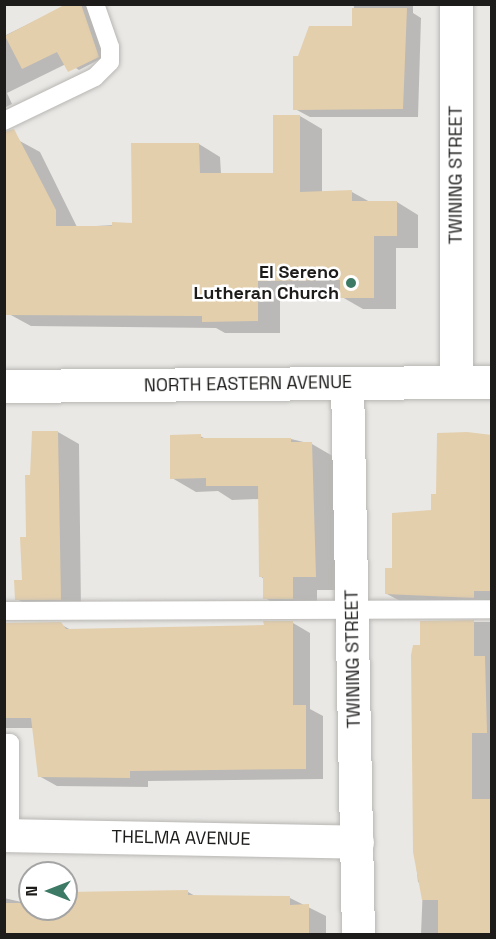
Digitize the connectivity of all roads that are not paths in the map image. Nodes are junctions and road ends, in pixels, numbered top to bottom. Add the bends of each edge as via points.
1 (95, 4) edge
2 (456, 4) edge
3 (4, 120) edge
4 (456, 382) junction
5 (492, 382) edge
6 (347, 383) junction
7 (4, 386) edge
8 (352, 609) junction
9 (492, 609) edge
10 (4, 611) edge
11 (4, 743) edge
12 (7, 835) edge
13 (357, 842) junction
14 (358, 934) edge

1 - 3 lane via 108,38 110,62 95,77
2 - 4 street, TWINING STREET
4 - 5 street, NORTH EASTERN AVENUE
4 - 6 street, NORTH EASTERN AVENUE
6 - 7 street, NORTH EASTERN AVENUE
6 - 8 street, TWINING STREET
8 - 9 lane
8 - 10 lane
8 - 13 street, TWINING STREET
11 - 12 lane via 10,743
12 - 13 street, THELMA AVENUE
13 - 14 street, TWINING STREET

